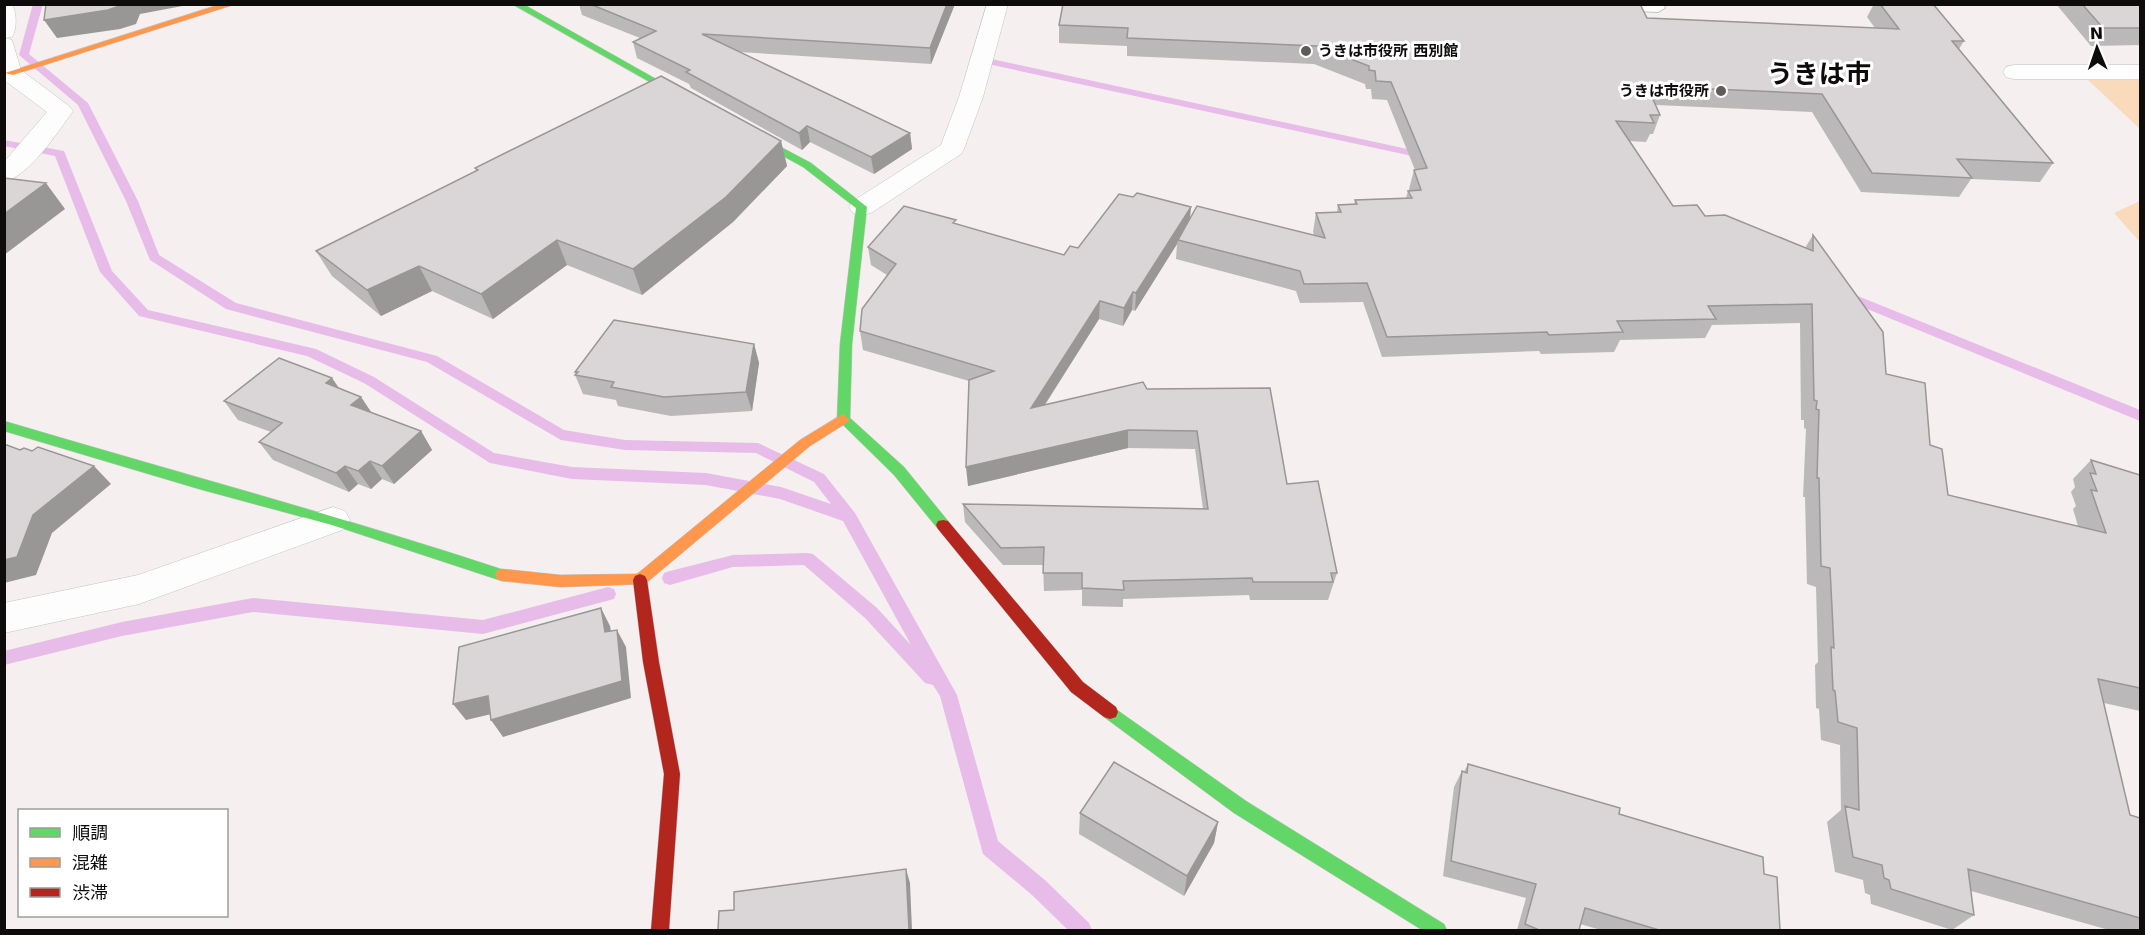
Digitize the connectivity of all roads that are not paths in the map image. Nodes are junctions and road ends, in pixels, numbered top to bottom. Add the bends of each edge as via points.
1 (516, 4) edge
2 (998, 4) edge
3 (1578, 4) edge
4 (1656, 4) edge
5 (220, 6) edge
6 (4, 10) edge
7 (4, 32) edge
8 (4, 45) edge
9 (2014, 72) dead end
10 (2140, 72) edge
11 (10, 73) junction
12 (705, 109) edge
13 (735, 126) edge
14 (4, 174) edge
15 (862, 207) junction
16 (843, 419) junction
17 (4, 426) edge
18 (333, 520) junction
19 (640, 580) junction
20 (4, 618) edge
21 (660, 930) edge
22 (1438, 930) edge

1 - 12 street
2 - 15 street via 952,149
3 - 4 lane via 1658,8
5 - 11 street
6 - 7 street
8 - 11 street
9 - 10 street
11 - 14 street via 61,111 17,165
13 - 15 street via 807,165
15 - 16 street via 846,344
16 - 19 street via 805,442
16 - 22 street via 899,471 1077,687 1240,807
17 - 18 street
18 - 19 street via 503,575 560,581
18 - 20 street via 139,589
19 - 21 street via 672,774

